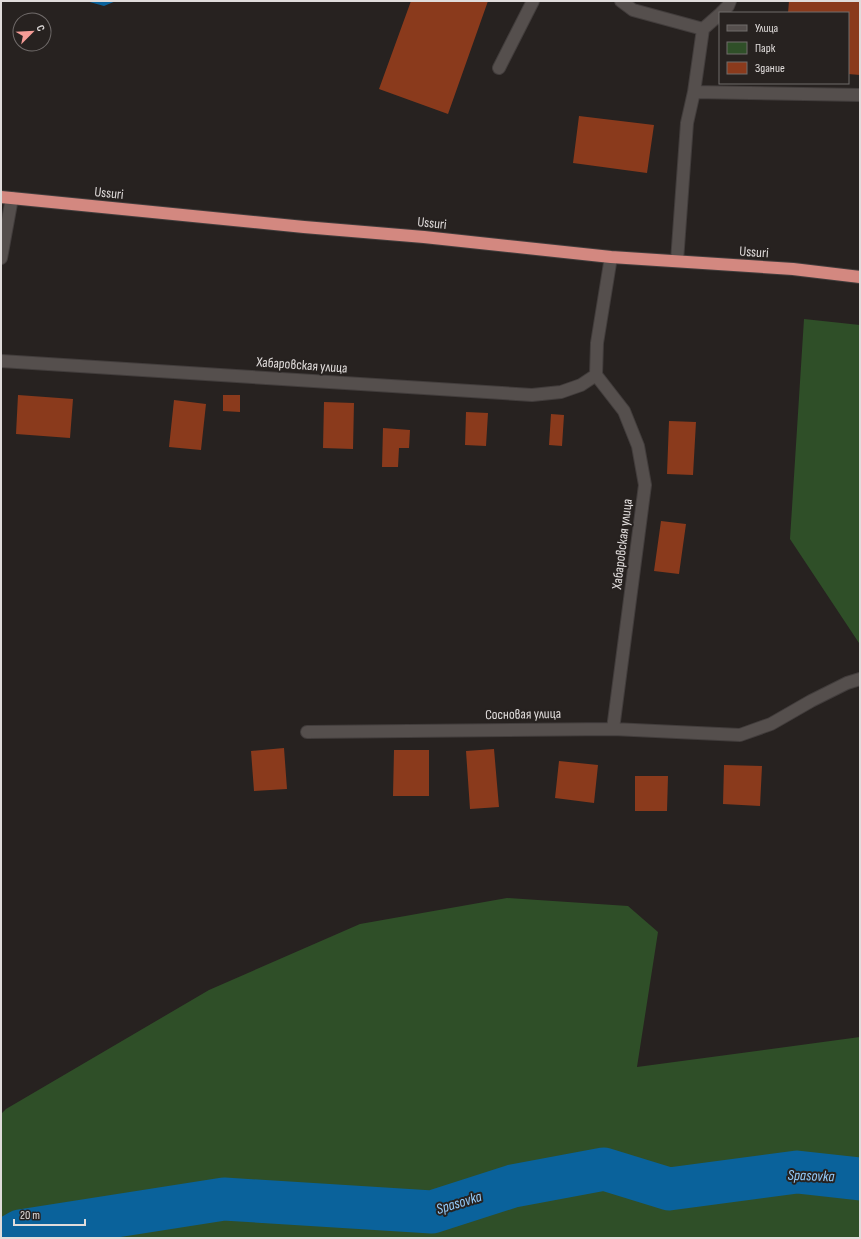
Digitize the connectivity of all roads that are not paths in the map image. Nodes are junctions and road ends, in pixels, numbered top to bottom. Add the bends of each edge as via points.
1 (534, 1) edge
2 (621, 1) edge
3 (730, 1) edge
4 (721, 12) edge
5 (719, 14) edge
6 (703, 30) junction
7 (499, 68) dead end
8 (694, 92) junction
9 (860, 95) edge
10 (7, 197) edge
11 (611, 257) junction
12 (1, 258) edge
13 (677, 261) junction
14 (860, 277) edge
15 (1, 361) edge
16 (596, 375) junction
17 (860, 679) edge
18 (613, 728) junction
19 (307, 732) dead end

1 - 7 street
2 - 6 street via 633,10
3 - 4 street
5 - 6 street
6 - 8 street
8 - 9 street
8 - 13 street via 687,123
10 - 11 highway, Ussuri via 304,227 424,236
10 - 12 street
11 - 13 highway, Ussuri
11 - 16 street via 597,343
13 - 14 highway, Ussuri
15 - 16 street, Хабаровская улица via 532,395 561,392 581,385
16 - 18 street, Хабаровская улица via 624,411 638,446 645,485
17 - 18 street, Сосновая улица via 810,701 771,724 740,734
18 - 19 street, Сосновая улица

